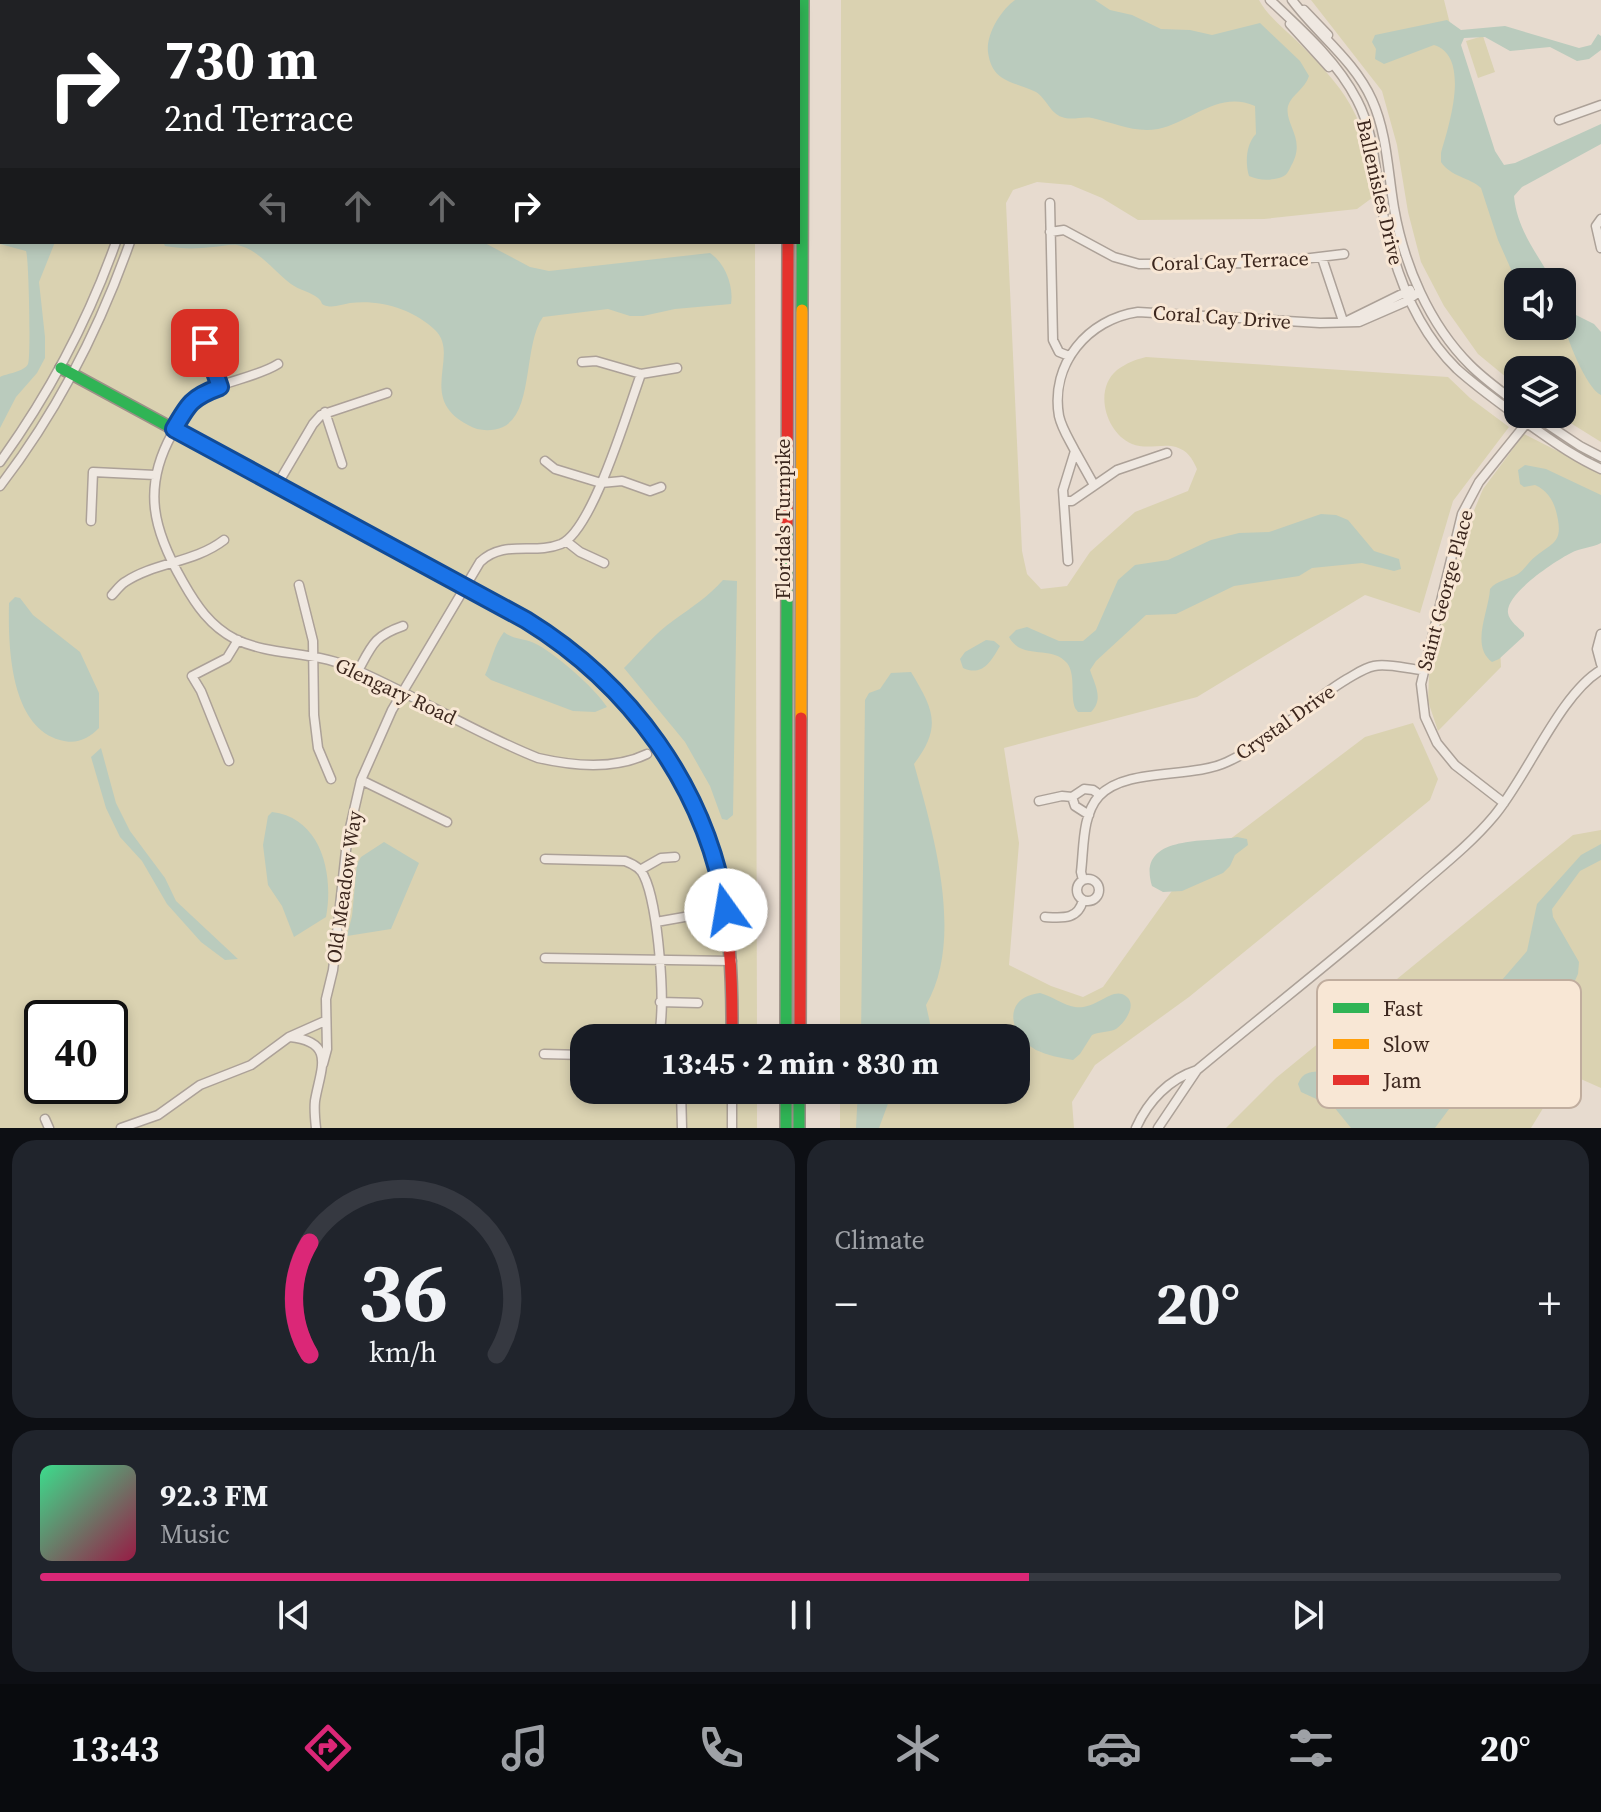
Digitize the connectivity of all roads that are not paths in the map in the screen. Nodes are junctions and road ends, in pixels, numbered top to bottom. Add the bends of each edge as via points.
1 (803, 0) edge
2 (1270, 0) edge
3 (1292, 0) edge
4 (1278, 7) junction
5 (1321, 35) junction
6 (1314, 43) junction
7 (1348, 61) junction
8 (1339, 75) junction
9 (1601, 105) edge
10 (1559, 120) dead end
11 (1050, 203) dead end
12 (1601, 219) edge
13 (1050, 232) junction
14 (115, 244) edge
15 (129, 244) edge
16 (788, 244) edge
17 (1601, 248) edge
18 (1344, 254) dead end
19 (1322, 258) junction
20 (1418, 290) junction
21 (1407, 296) junction
22 (197, 321) dead end
23 (1345, 322) junction
24 (1069, 356) junction
25 (582, 362) dead end
26 (278, 364) dead end
27 (61, 368) junction
28 (677, 368) dead end
29 (72, 374) junction
30 (641, 374) junction
31 (220, 387) junction
32 (387, 393) dead end
33 (1504, 393) edge
34 (1504, 400) edge
35 (325, 412) junction
36 (1521, 428) edge
37 (1541, 428) edge
38 (1549, 428) edge
39 (174, 429) junction
40 (1075, 451) junction
41 (1167, 453) dead end
42 (1601, 457) edge
43 (545, 461) dead end
44 (0, 462) edge
45 (342, 464) dead end
46 (1601, 469) edge
47 (155, 475) junction
48 (601, 483) junction
49 (277, 485) junction
50 (1094, 485) junction
51 (0, 486) edge
52 (661, 487) dead end
53 (1064, 501) junction
54 (91, 521) dead end
55 (224, 540) dead end
56 (566, 541) junction
57 (1068, 561) dead end
58 (172, 563) junction
59 (604, 563) dead end
60 (299, 585) dead end
61 (464, 586) junction
62 (112, 595) dead end
63 (403, 626) dead end
64 (1601, 634) edge
65 (238, 640) junction
66 (312, 655) junction
67 (1601, 667) edge
68 (1422, 670) junction
69 (358, 671) junction
70 (402, 693) junction
71 (647, 754) dead end
72 (229, 761) dead end
73 (331, 779) dead end
74 (361, 780) junction
75 (1100, 795) junction
76 (1072, 797) junction
77 (1039, 801) dead end
78 (1504, 803) junction
79 (1089, 815) junction
80 (447, 822) dead end
81 (675, 857) dead end
82 (545, 859) dead end
83 (640, 870) junction
84 (1083, 880) junction
85 (1083, 900) junction
86 (690, 916) dead end
87 (1045, 917) dead end
88 (656, 922) junction
89 (545, 958) dead end
90 (660, 960) junction
91 (732, 961) junction
92 (660, 1002) junction
93 (698, 1003) dead end
94 (325, 1021) junction
95 (659, 1024) edge
96 (732, 1024) edge
97 (786, 1024) edge
98 (800, 1024) edge
99 (289, 1037) junction
100 (544, 1054) dead end
101 (570, 1055) edge
102 (323, 1064) junction
103 (1197, 1070) junction
104 (682, 1104) edge
105 (732, 1104) edge
106 (786, 1104) edge
107 (799, 1104) edge
108 (45, 1119) dead end
109 (49, 1128) edge
110 (121, 1128) edge
111 (316, 1128) edge
112 (682, 1128) edge
113 (732, 1128) edge
114 (786, 1128) edge
115 (799, 1128) edge
116 (1136, 1128) edge
117 (1158, 1128) edge

1 - 98 main road, Florida's Turnpike
2 - 4 street, Ballenisles Drive
3 - 5 street, Ballenisles Drive
3 - 7 street via 1314,18
4 - 6 street, Ballenisles Drive
4 - 8 street
5 - 6 street
5 - 7 street, Ballenisles Drive
6 - 8 street, Ballenisles Drive
7 - 20 street, Ballenisles Drive via 1377,115 1400,238
8 - 21 street, Ballenisles Drive via 1365,119 1383,216
9 - 10 street
11 - 13 street
12 - 17 street via 1596,226
13 - 19 street, Coral Cay Terrace via 1064,230 1139,264
13 - 24 street via 1053,340 1059,352
14 - 27 street
15 - 29 street via 106,307
16 - 97 main road, Florida's Turnpike
18 - 19 street, Coral Cay Terrace
19 - 23 street, Coral Cay Terrace
20 - 21 street, Coral Cay Drive
20 - 33 street, Ballenisles Drive via 1468,363
21 - 23 street, Coral Cay Drive
21 - 34 street, Ballenisles Drive via 1454,366
22 - 31 street
23 - 24 street, Coral Cay Drive via 1138,312 1092,330
24 - 40 street via 1058,403
25 - 30 street
26 - 31 street, Glengary Road
27 - 29 main road
27 - 44 street
28 - 30 street
29 - 39 main road
29 - 51 street
30 - 48 street
31 - 39 street, Glengary Road via 190,402
32 - 35 street
35 - 45 street
35 - 49 street
36 - 68 street, Saint George Place via 1479,482 1462,514
37 - 46 street, Ballenisles Drive via 1561,449
38 - 42 street, Ballenisles Drive
39 - 47 street, Glengary Road
39 - 49 main road
40 - 50 street
40 - 53 street via 1064,480
41 - 50 street via 1136,462
43 - 48 street
47 - 54 street via 93,472
47 - 58 street, Glengary Road via 156,520
48 - 52 street via 622,481 650,491
48 - 56 street via 580,527
49 - 61 main road
50 - 53 street
53 - 57 street
55 - 58 street
56 - 59 street
56 - 61 street, Old Meadow Way via 497,551 480,562
58 - 62 street via 126,582
58 - 65 street, Glengary Road via 208,619
60 - 66 street via 312,632
61 - 70 street, Old Meadow Way
61 - 91 main road via 577,655 653,735 683,782 710,844 726,904
63 - 69 street via 383,633
64 - 67 street
65 - 66 street, Glengary Road
65 - 72 street via 227,658 192,676
66 - 69 street, Glengary Road
66 - 73 street via 315,729
67 - 78 street via 1575,693
68 - 75 street, Crystal Drive via 1378,665 1364,669 1225,764 1127,781
68 - 78 street, Saint George Place via 1422,708 1437,743 1455,765
69 - 70 street, Glengary Road
70 - 71 street, Glengary Road via 554,762 615,764
70 - 74 street, Old Meadow Way
74 - 80 street
74 - 94 street, Old Meadow Way via 347,841
75 - 76 street, Crystal Drive via 1084,789
75 - 79 street
76 - 77 street
76 - 79 street
78 - 103 street via 1461,849 1372,927
79 - 84 street
81 - 83 street
82 - 83 street via 620,860
83 - 88 street
84 - 85 street via 1077,892
84 - 85 street via 1094,880 1099,890 1094,899
85 - 87 street via 1073,916
86 - 88 street
88 - 90 street
89 - 90 street
90 - 91 street
90 - 92 street
91 - 96 main road
92 - 93 street
92 - 95 street
94 - 99 street
94 - 102 street, Old Meadow Way
99 - 102 street via 315,1045
99 - 110 street via 251,1065 209,1080 167,1110
100 - 101 street
102 - 111 street, Old Meadow Way
103 - 116 street via 1159,1094
103 - 117 street
104 - 112 street
105 - 113 street
106 - 114 main road
107 - 115 main road
108 - 109 street

